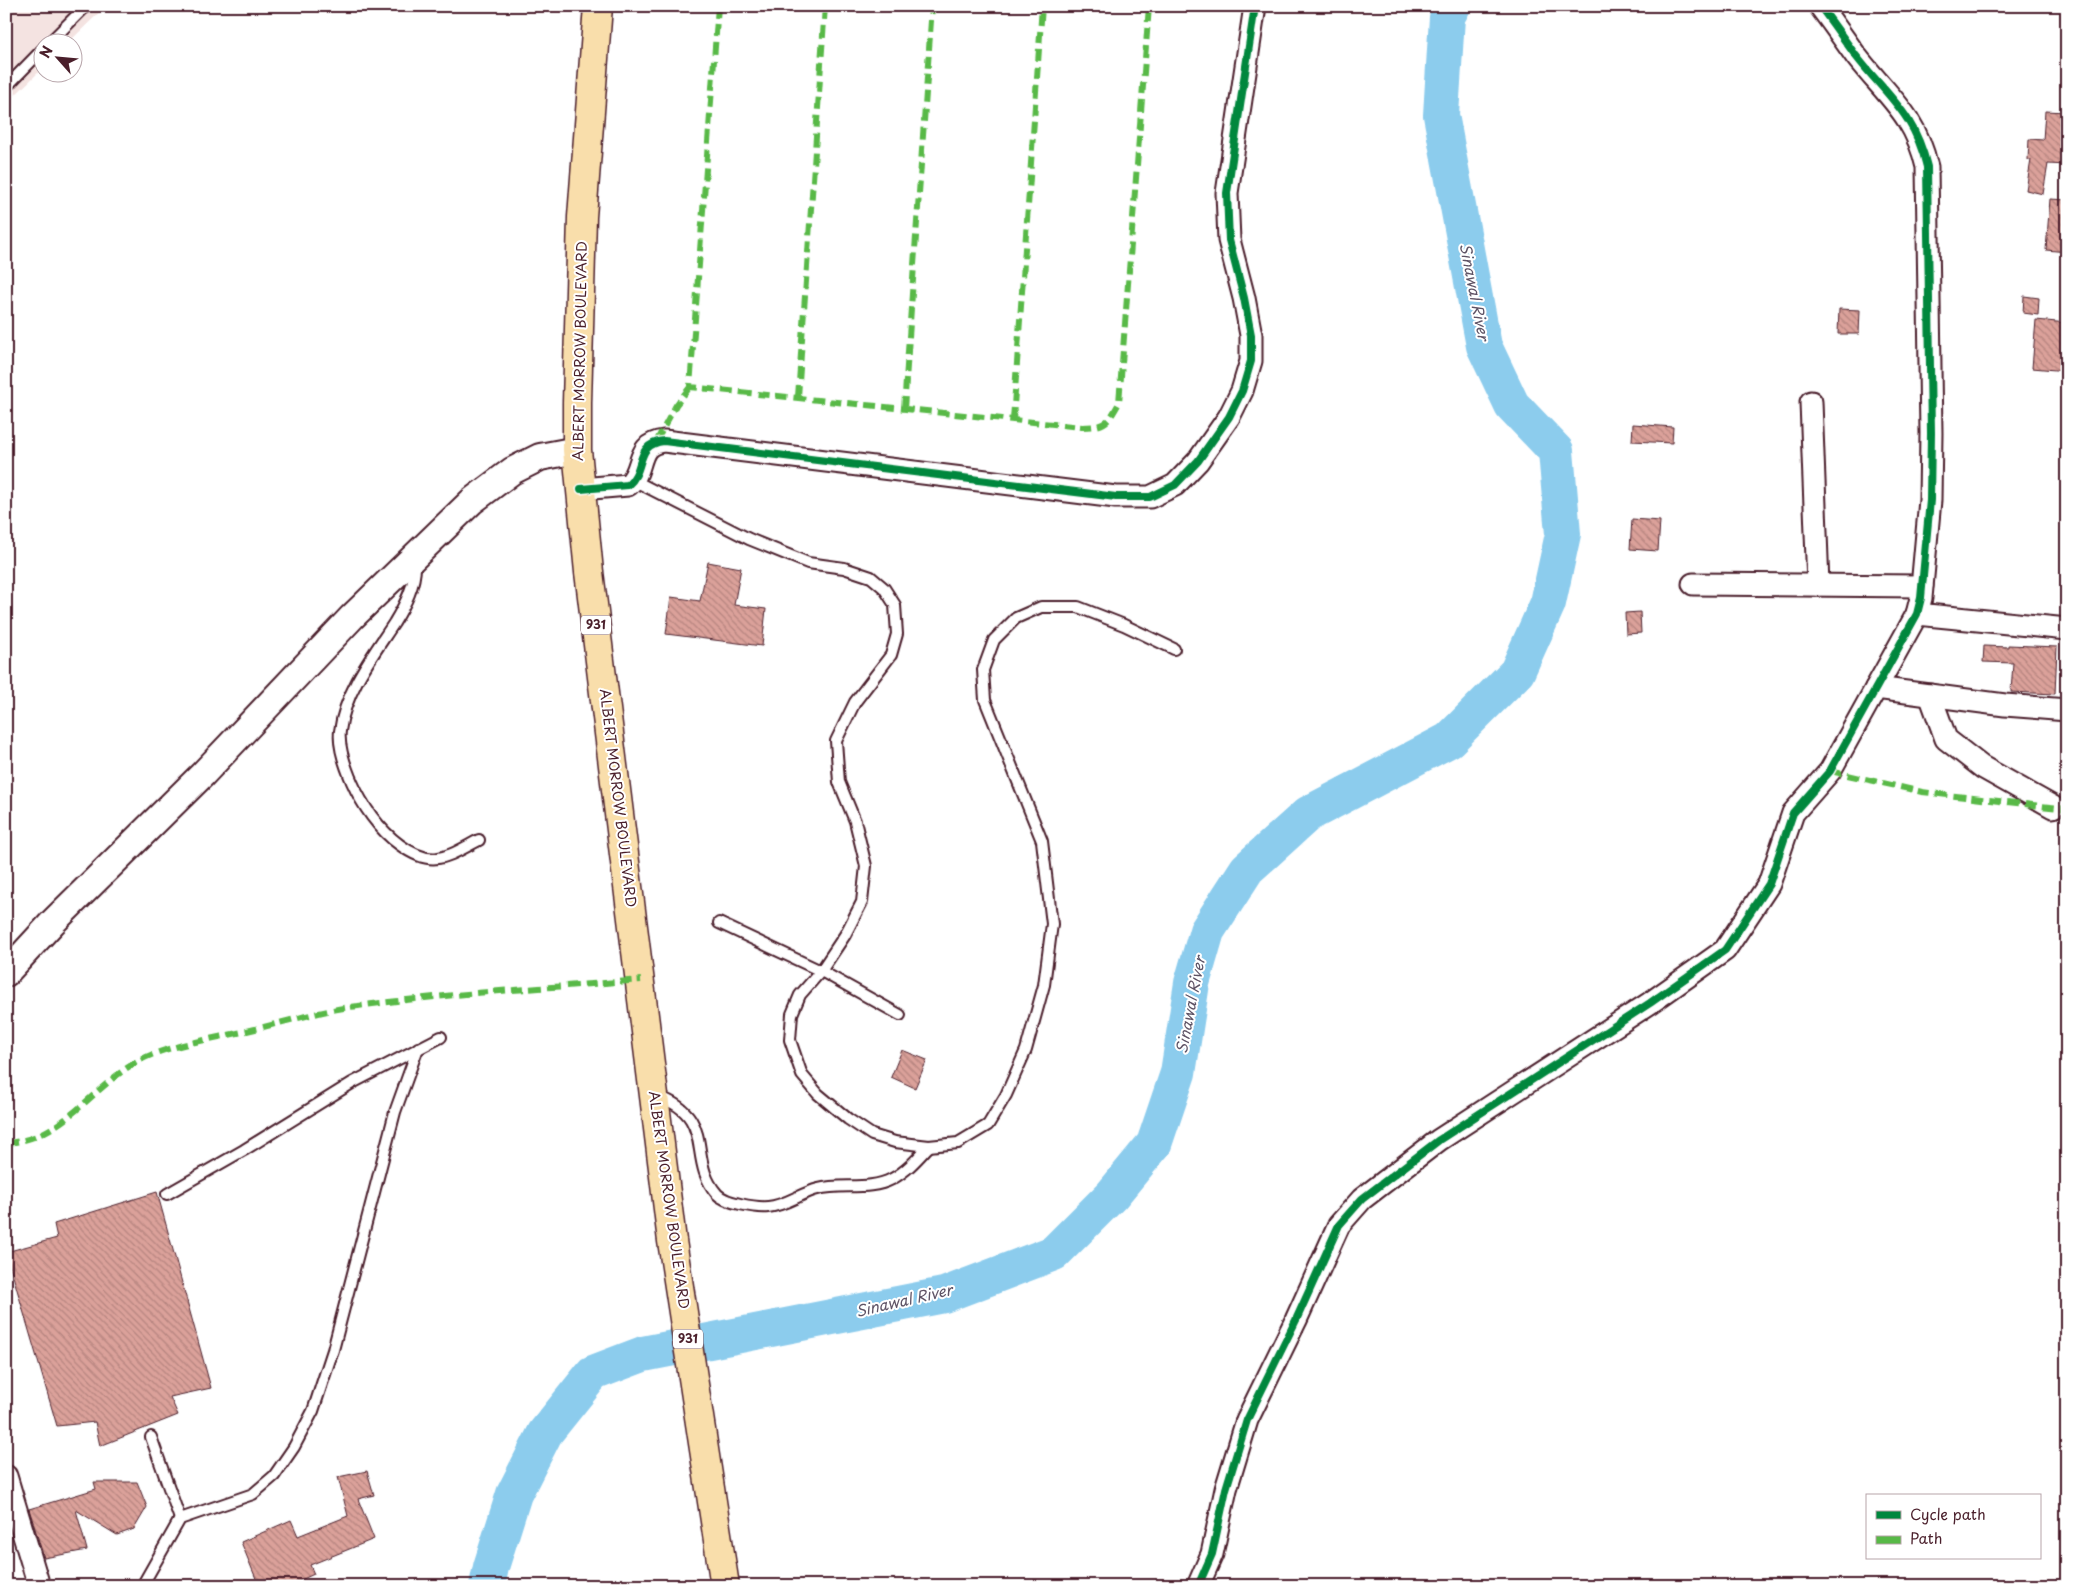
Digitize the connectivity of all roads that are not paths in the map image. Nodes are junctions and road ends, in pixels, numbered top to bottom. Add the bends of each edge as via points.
1 (86, 6) edge
2 (598, 6) edge
3 (1255, 6) edge
4 (1820, 6) edge
5 (60, 32) edge
6 (32, 60) edge
7 (6, 87) edge
8 (1811, 402) dead end
9 (578, 450) junction
10 (633, 480) junction
11 (581, 489) junction
12 (415, 556) junction
13 (1693, 584) dead end
14 (1818, 585) junction
15 (1922, 586) junction
16 (1917, 614) junction
17 (2067, 629) edge
18 (1174, 649) dead end
19 (1876, 688) junction
20 (1930, 695) junction
21 (2067, 710) edge
22 (2053, 807) dead end
23 (479, 840) dead end
24 (720, 923) dead end
25 (821, 971) junction
26 (6, 973) edge
27 (900, 1015) dead end
28 (441, 1037) dead end
29 (418, 1048) junction
30 (655, 1095) junction
31 (929, 1146) junction
32 (167, 1194) dead end
33 (151, 1437) dead end
34 (6, 1476) edge
35 (180, 1519) junction
36 (39, 1586) edge
37 (142, 1586) edge
38 (725, 1586) edge
39 (1198, 1586) edge

1 - 5 lane
2 - 9 main road, ALBERT MORROW BOULEVARD / 931 via 582,217
3 - 10 street via 1227,193 1229,240 1251,335 1251,361 1242,391 1229,417 1198,461 1175,485 1150,497 1116,497 664,441 650,445 645,451
4 - 15 street via 1856,56 1904,112 1917,134 1927,167 1931,434 1930,500
6 - 7 lane
8 - 14 street
9 - 11 main road, ALBERT MORROW BOULEVARD / 931
9 - 12 street via 540,457 512,471 472,501
10 - 11 street via 628,485
10 - 25 lane via 749,539 808,563 844,568 871,577 884,588 895,605 898,634 891,655 856,702 836,741 839,782 855,821 866,866 862,902
11 - 30 main road, ALBERT MORROW BOULEVARD / 931
12 - 23 lane via 416,571 408,595 350,696 340,732 345,766 360,800 390,838 411,853 444,859
12 - 26 street
13 - 14 street
14 - 15 street
15 - 16 street
16 - 17 street
16 - 19 street
18 - 31 lane via 1078,607 1041,607 1016,618 994,640 983,670 986,700 1042,841 1052,924 1044,985 1026,1050 1006,1095 988,1125 958,1143
19 - 20 street
19 - 39 street via 1830,771 1792,813 1770,884 1725,950 1439,1140 1362,1199 1339,1224 1247,1420 1226,1489 1212,1554
20 - 21 street
20 - 22 street via 1946,739 1982,767
24 - 25 lane
25 - 27 lane
25 - 31 lane via 800,995 792,1014 790,1040 802,1075 818,1094 872,1134 895,1142
28 - 29 lane
29 - 32 lane via 352,1083
29 - 35 lane via 395,1112 333,1350 313,1411 274,1476 253,1494
30 - 31 lane via 686,1112 696,1129 707,1178 718,1195 741,1204 769,1207 816,1189 866,1186 892,1179
30 - 38 main road, ALBERT MORROW BOULEVARD / 931 via 672,1242
33 - 35 lane
34 - 36 street
35 - 37 lane

